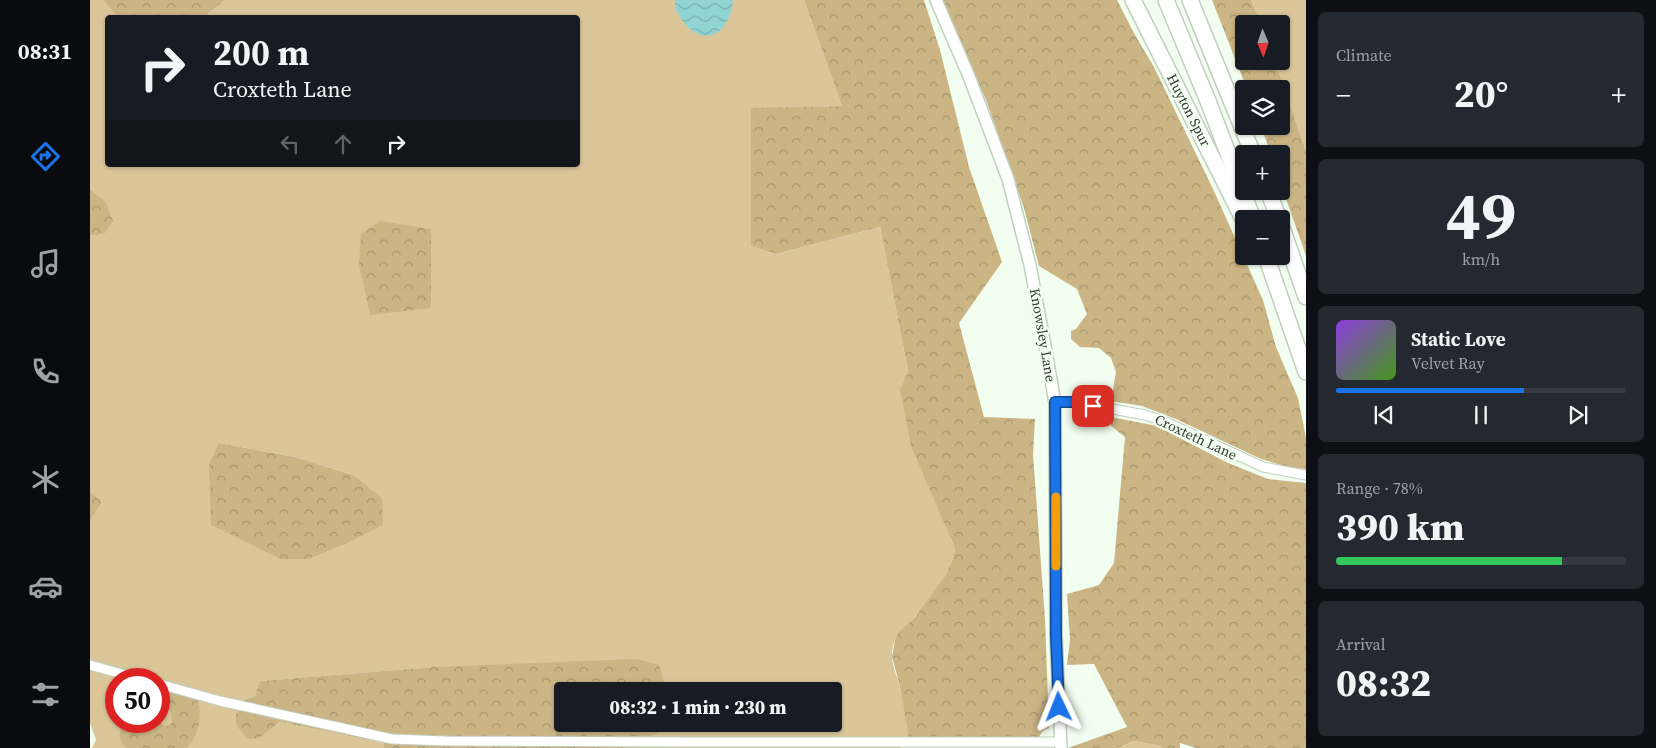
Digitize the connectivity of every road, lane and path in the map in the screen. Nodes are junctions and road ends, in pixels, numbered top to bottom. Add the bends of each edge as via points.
1 (936, 0) edge
2 (1133, 0) edge
3 (1166, 0) edge
4 (1190, 0) edge
5 (1249, 145) edge
6 (1238, 210) edge
7 (1250, 210) edge
8 (1290, 251) edge
9 (1264, 265) edge
10 (1269, 265) edge
11 (1306, 297) edge
12 (1287, 314) junction
13 (1306, 372) edge
14 (1055, 402) junction
15 (1306, 475) edge
16 (90, 665) edge
17 (105, 669) edge
18 (170, 687) edge
19 (1060, 745) edge

1 - 14 main road, Knowsley Lane via 1008,179 1030,265
2 - 6 highway, Huyton Spur
3 - 7 highway
4 - 5 highway
8 - 11 highway
9 - 12 highway
10 - 12 highway
12 - 13 highway
14 - 15 street, Croxteth Lane via 1075,402 1145,415 1172,424 1263,467
14 - 19 main road, Knowsley Lane
16 - 17 street
18 - 19 street via 392,739

